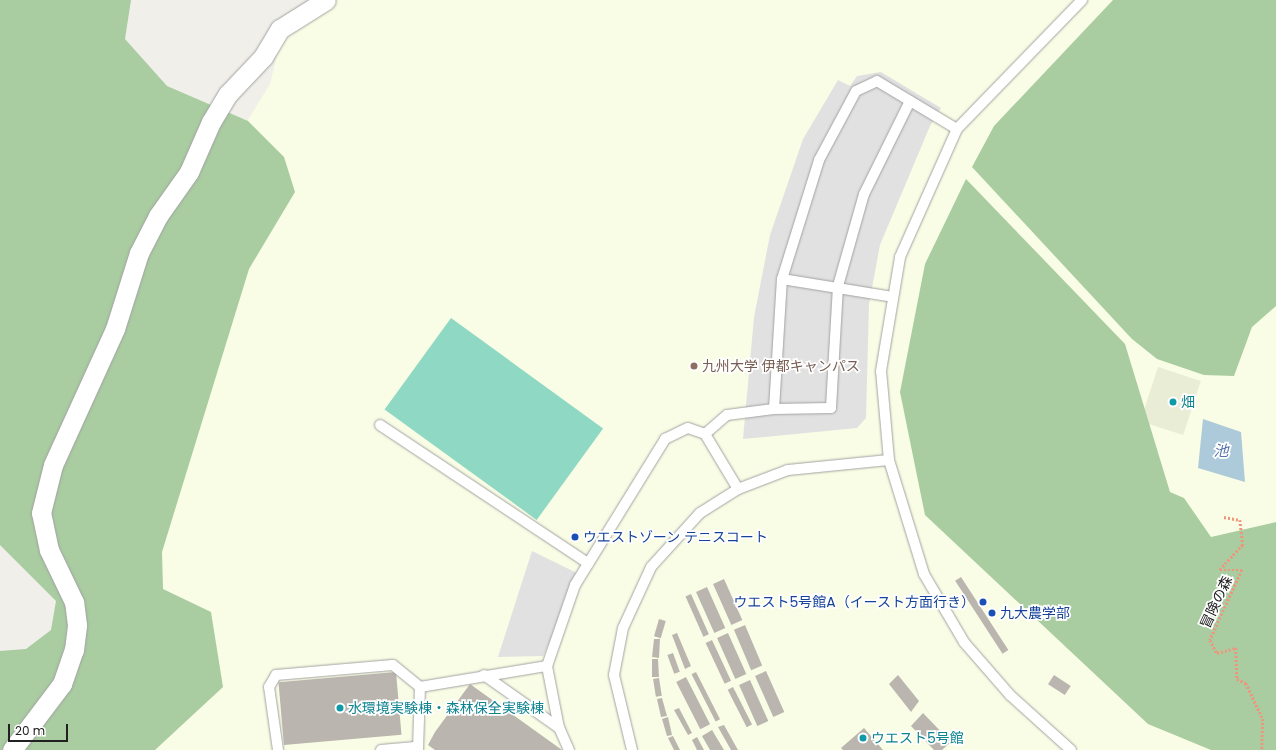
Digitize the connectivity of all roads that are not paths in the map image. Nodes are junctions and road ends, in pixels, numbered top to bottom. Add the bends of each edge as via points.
1 (326, 0) edge
2 (1082, 0) edge
3 (910, 101) junction
4 (957, 129) junction
5 (782, 279) junction
6 (838, 286) junction
7 (894, 297) junction
8 (774, 409) junction
9 (380, 425) dead end
10 (705, 434) junction
11 (889, 460) junction
12 (738, 489) junction
13 (588, 563) junction
14 (547, 666) junction
15 (484, 675) junction
16 (420, 686) junction
17 (559, 728) junction
18 (418, 748) edge
19 (12, 750) edge
20 (278, 750) edge
21 (381, 750) edge
22 (569, 750) edge
23 (632, 750) edge
24 (1070, 750) edge

1 - 19 street via 280,29 263,57 228,94 210,122 189,172 158,216 139,253 115,329 53,465 41,512 49,550 74,602 77,625 74,650 62,684
2 - 4 lane
3 - 4 lane
3 - 5 lane via 877,81 856,91 818,160
3 - 6 lane via 864,194
4 - 7 lane via 900,257
5 - 6 lane
5 - 8 lane
6 - 7 lane
6 - 8 lane via 831,408
7 - 11 lane via 881,371
8 - 10 lane via 727,415
9 - 13 lane
10 - 12 lane
10 - 13 lane via 688,428 665,439
11 - 12 lane via 788,470
11 - 24 lane via 924,574 964,642 1010,695
12 - 23 lane via 700,513 651,567 623,628 614,675
13 - 14 lane via 575,585
14 - 15 lane
14 - 17 lane
15 - 16 lane
15 - 17 lane
16 - 18 lane
16 - 20 lane via 393,665 276,675 269,687
17 - 22 lane
18 - 21 lane

